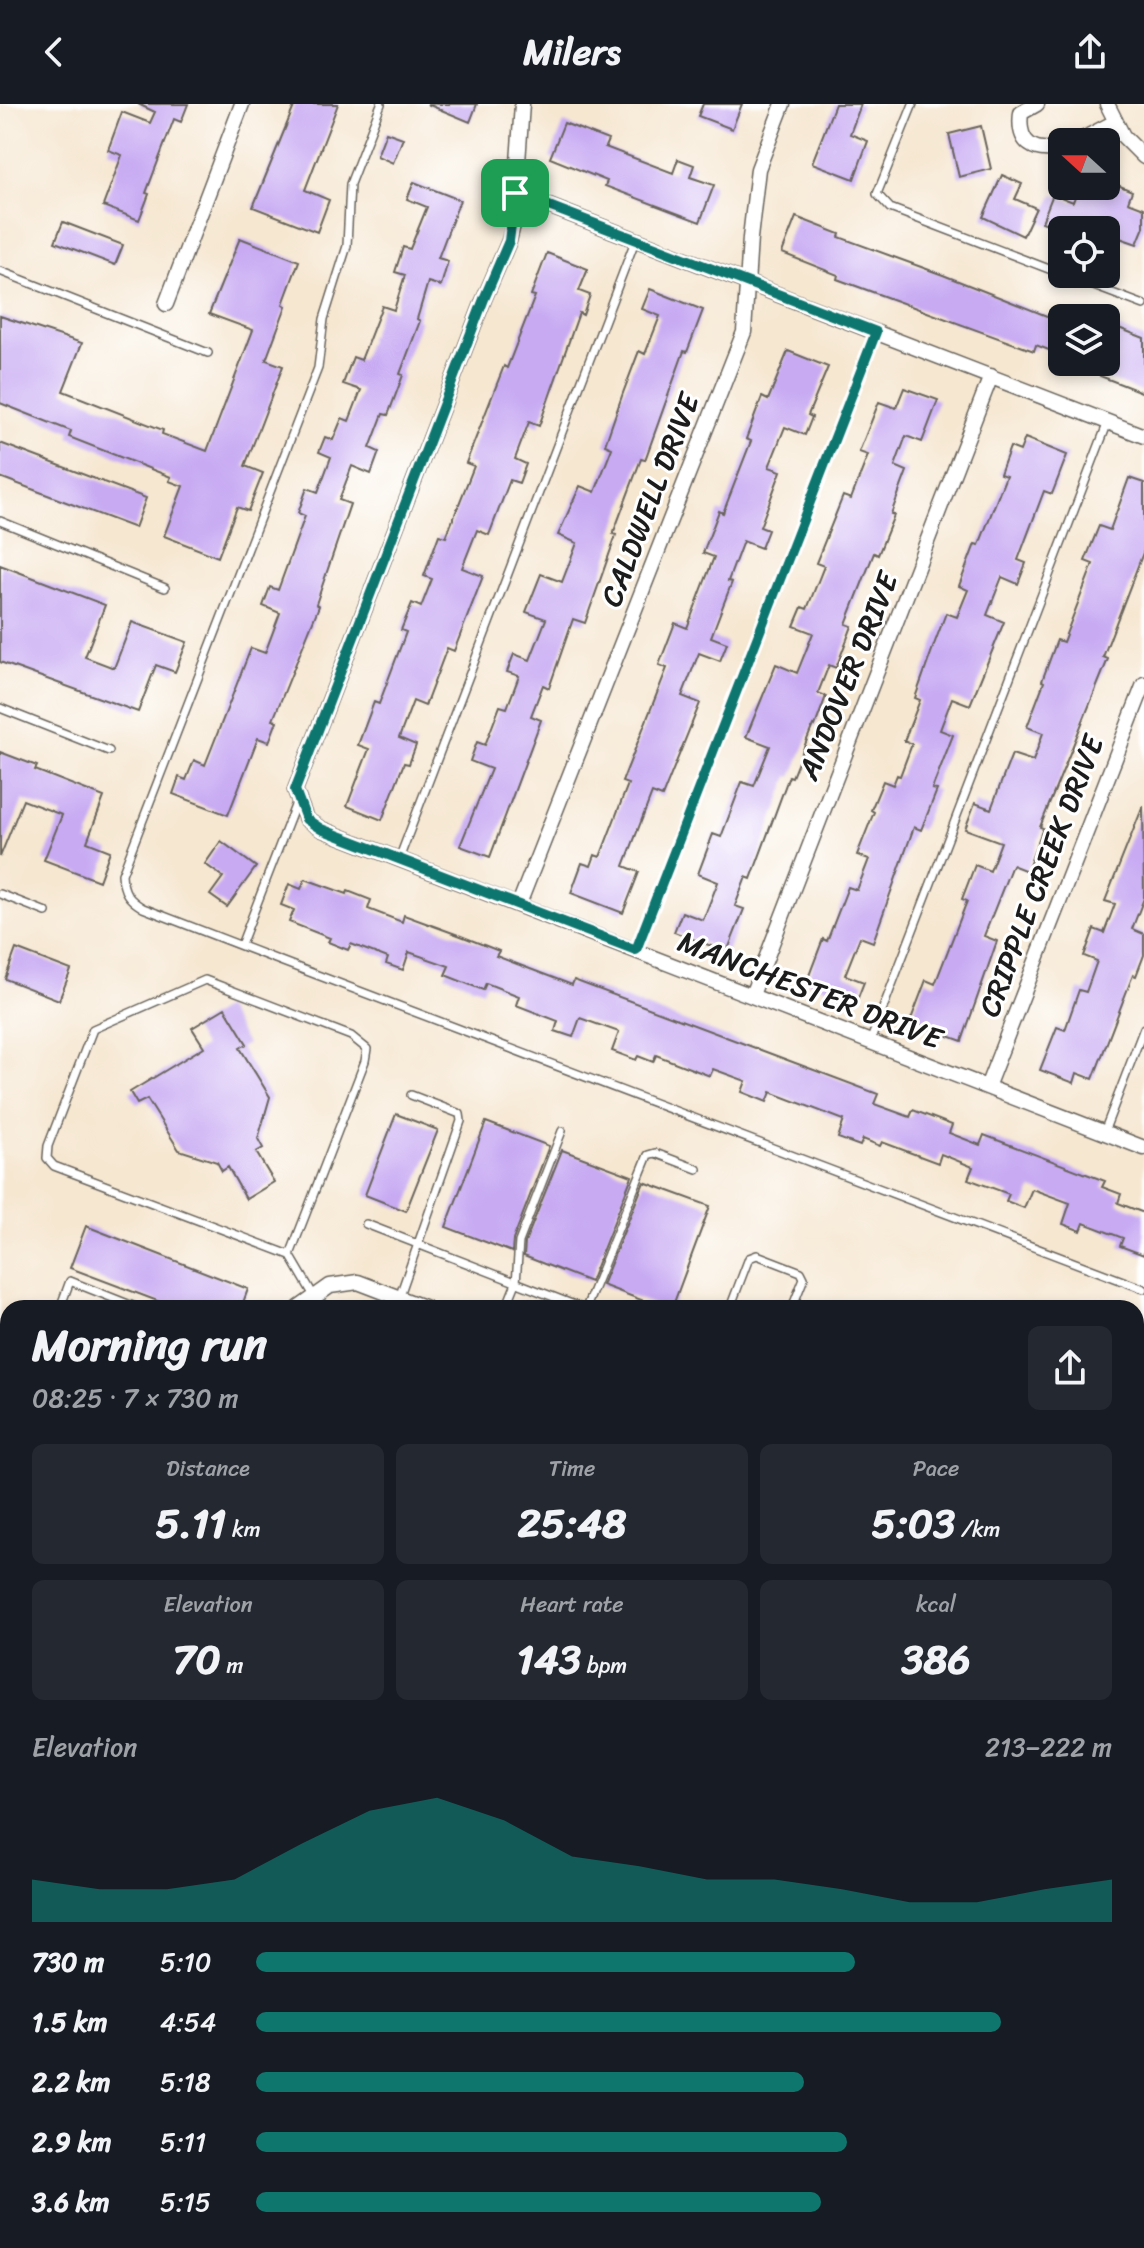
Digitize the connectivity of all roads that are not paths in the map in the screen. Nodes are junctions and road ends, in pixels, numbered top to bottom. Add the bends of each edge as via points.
1 (242, 104) edge
2 (381, 104) edge
3 (522, 104) edge
4 (783, 104) edge
5 (913, 104) edge
6 (1037, 104) edge
7 (1107, 104) edge
8 (1115, 122) junction
9 (1104, 128) edge
10 (1048, 150) edge
11 (1144, 157) edge
12 (515, 193) junction
13 (635, 239) junction
14 (1048, 269) edge
15 (0, 271) edge
16 (748, 283) junction
17 (1099, 288) edge
18 (166, 304) dead end
19 (1144, 305) edge
20 (876, 332) junction
21 (208, 353) dead end
22 (991, 376) junction
23 (1108, 422) junction
24 (1144, 436) edge
25 (0, 521) edge
26 (165, 588) dead end
27 (1144, 684) edge
28 (0, 708) edge
29 (109, 751) dead end
30 (297, 800) junction
31 (399, 859) junction
32 (0, 894) edge
33 (519, 904) junction
34 (46, 912) dead end
35 (241, 945) junction
36 (636, 950) junction
37 (752, 995) junction
38 (1144, 1028) edge
39 (870, 1042) junction
40 (987, 1087) junction
41 (411, 1095) dead end
42 (562, 1131) dead end
43 (1104, 1132) junction
44 (1140, 1146) edge
45 (697, 1169) dead end
46 (366, 1224) dead end
47 (419, 1245) junction
48 (290, 1255) junction
49 (516, 1283) junction
50 (1144, 1289) edge
51 (314, 1296) junction
52 (552, 1296) junction
53 (399, 1298) junction
54 (63, 1300) edge
55 (118, 1300) edge
56 (309, 1300) edge
57 (404, 1300) edge
58 (509, 1300) edge
59 (550, 1300) edge
60 (563, 1300) edge
61 (587, 1300) edge
62 (733, 1300) edge
63 (795, 1300) edge

1 - 18 street
2 - 35 lane via 350,184 347,246 324,319 318,368 122,874 130,900 143,908
3 - 12 street
4 - 16 street, CALDWELL DRIVE via 758,169
5 - 14 lane via 877,194 890,208
6 - 10 street via 1021,113 1020,126 1024,141
7 - 8 street
8 - 9 street
8 - 11 street
12 - 13 street
12 - 30 street via 509,241 295,790
13 - 16 street
13 - 31 lane
15 - 21 lane
16 - 20 street
16 - 33 street, CALDWELL DRIVE via 744,332
17 - 19 lane
20 - 22 street
20 - 36 lane
22 - 23 street
22 - 37 street, ANDOVER DRIVE
23 - 24 street
23 - 39 lane
25 - 26 lane
27 - 40 street, CRIPPLE CREEK DRIVE
28 - 29 lane
30 - 31 street, MANCHESTER DRIVE via 306,819 321,829
30 - 35 lane
31 - 33 street, MANCHESTER DRIVE
32 - 34 lane
33 - 36 street, MANCHESTER DRIVE
35 - 50 lane
36 - 37 street, MANCHESTER DRIVE
37 - 39 street, MANCHESTER DRIVE
38 - 43 lane
39 - 40 street, MANCHESTER DRIVE
40 - 43 street, MANCHESTER DRIVE
41 - 47 lane via 460,1114 461,1121
42 - 49 lane via 519,1242
43 - 44 street, MANCHESTER DRIVE
45 - 61 lane via 648,1155
46 - 47 lane
47 - 49 lane
47 - 53 lane
48 - 48 lane via 367,1049 351,1036 205,980 93,1029 47,1158 54,1166
48 - 51 lane
49 - 52 lane
49 - 58 lane
51 - 53 street via 330,1286 358,1282
51 - 56 street
52 - 59 lane
52 - 60 lane
53 - 57 street
54 - 55 lane via 70,1281
62 - 63 lane via 749,1258 757,1255 801,1272 804,1278

